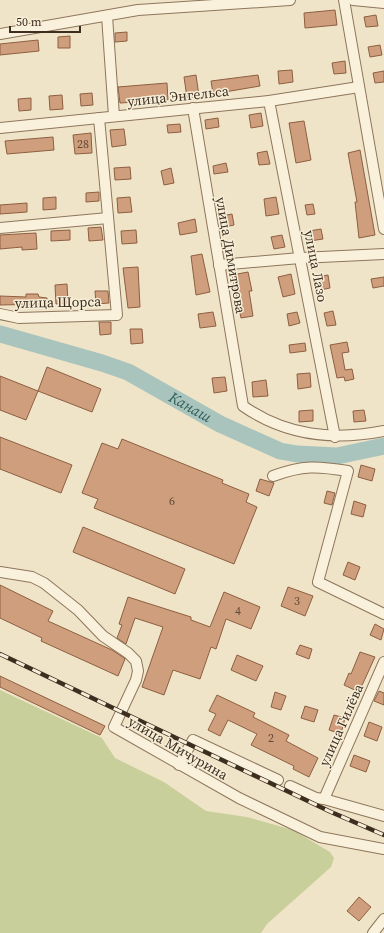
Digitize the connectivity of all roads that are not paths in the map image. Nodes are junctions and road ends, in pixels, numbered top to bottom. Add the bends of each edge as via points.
1 (290, 0) edge
2 (344, 0) edge
3 (353, 0) edge
4 (384, 2) edge
5 (107, 16) junction
6 (0, 34) edge
7 (359, 86) junction
8 (269, 101) junction
9 (193, 108) junction
10 (114, 116) junction
11 (99, 118) junction
12 (0, 128) edge
13 (108, 218) junction
14 (0, 228) edge
15 (384, 229) edge
16 (384, 254) edge
17 (300, 258) junction
18 (219, 265) junction
19 (0, 314) edge
20 (384, 431) edge
21 (335, 437) junction
22 (273, 476) dead end
23 (0, 572) edge
24 (384, 614) edge
25 (384, 662) edge
26 (179, 766) junction
27 (278, 780) dead end
28 (290, 786) dead end
29 (324, 799) junction
30 (384, 816) edge
31 (384, 849) edge
32 (384, 919) edge
33 (372, 933) edge

1 - 5 street via 138,10
2 - 7 street
3 - 4 street
5 - 6 street
5 - 10 street
7 - 8 street, улица Энгельса
7 - 15 street
8 - 9 street, улица Энгельса
8 - 17 street, улица Лазо
9 - 10 street, улица Энгельса
9 - 18 street, улица Димитрова
10 - 11 street, улица Энгельса
11 - 12 street, улица Энгельса
11 - 13 street
13 - 14 street
13 - 19 street, улица Щорса via 117,315 19,318
16 - 17 street
17 - 18 street
17 - 21 street, улица Лазо
18 - 21 street, улица Димитрова via 243,406 260,419 297,432
20 - 21 street
22 - 24 street via 289,470 316,466 348,471 318,582
23 - 26 street, улица Мичурина via 32,577 44,583 78,610 103,636 136,661 136,680 114,727
25 - 29 street, улица Гилёва
26 - 27 street via 193,740
26 - 31 street, улица Мичурина via 320,837
28 - 29 street
29 - 30 street
32 - 33 street

